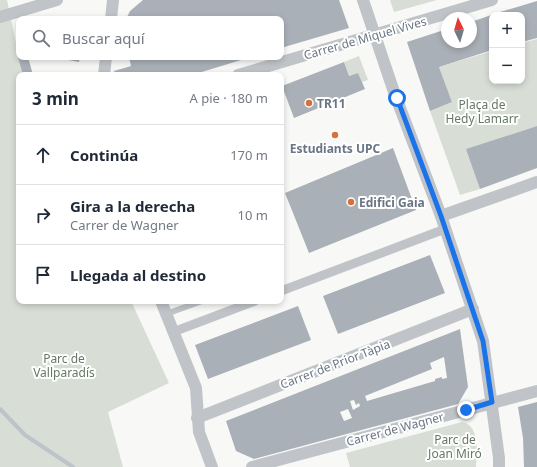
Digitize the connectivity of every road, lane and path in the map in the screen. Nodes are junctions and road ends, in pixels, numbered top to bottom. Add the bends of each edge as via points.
1 (57, 0) edge
2 (113, 0) edge
3 (363, 0) edge
4 (492, 0) edge
5 (111, 16) edge
6 (0, 17) edge
7 (376, 35) junction
8 (106, 60) edge
9 (104, 72) edge
10 (248, 72) edge
11 (537, 182) edge
12 (441, 216) junction
13 (445, 229) junction
14 (284, 290) edge
15 (162, 304) edge
16 (194, 304) edge
17 (247, 304) edge
18 (473, 309) junction
19 (166, 314) junction
20 (173, 332) junction
21 (537, 391) edge
22 (492, 402) junction
23 (197, 418) junction
24 (212, 467) edge
25 (252, 467) edge
26 (499, 467) edge

1 - 6 street
2 - 5 street
3 - 7 street
4 - 7 street, Carrer de Miquel Vives
7 - 10 street, Carrer de Miquel Vives
7 - 12 street via 394,92
8 - 9 street
11 - 12 street
12 - 13 street
13 - 14 street
13 - 18 street
15 - 19 street
16 - 19 lane
17 - 20 street
18 - 22 street via 483,341
18 - 23 street, Carrer de Prior Tàpia
19 - 20 street
20 - 23 street via 196,388
21 - 22 street, Carrer de Wagner
22 - 25 street, Carrer de Wagner
22 - 26 street
23 - 24 street via 199,432

